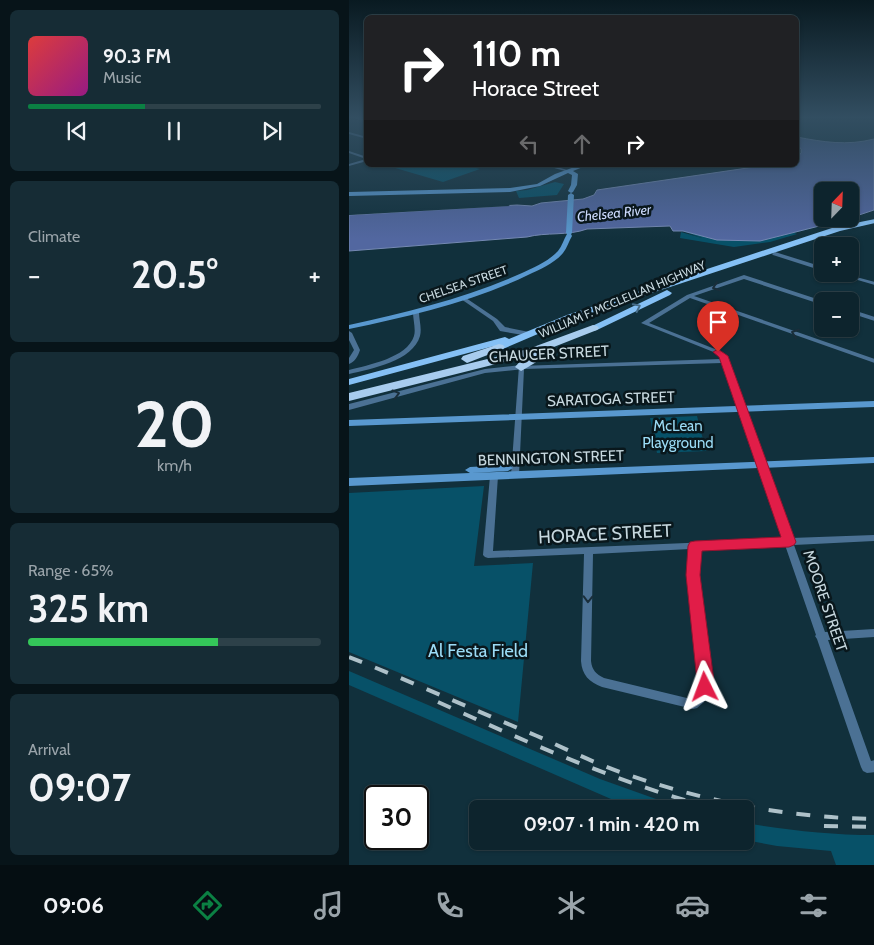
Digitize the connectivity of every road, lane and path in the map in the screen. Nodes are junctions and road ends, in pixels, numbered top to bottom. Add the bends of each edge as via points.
1 (364, 160) edge
2 (349, 164) edge
3 (549, 167) edge
4 (582, 167) edge
5 (568, 177) junction
6 (489, 190) junction
7 (349, 194) edge
8 (874, 221) edge
9 (874, 225) edge
10 (775, 254) junction
11 (814, 266) edge
12 (859, 280) edge
13 (874, 284) edge
14 (689, 296) junction
15 (463, 298) junction
16 (814, 300) edge
17 (415, 312) junction
18 (859, 315) edge
19 (874, 319) edge
20 (349, 327) edge
21 (593, 328) junction
22 (503, 329) junction
23 (349, 333) edge
24 (529, 334) junction
25 (500, 344) junction
26 (725, 361) junction
27 (874, 361) edge
28 (349, 362) edge
29 (521, 367) junction
30 (349, 372) edge
31 (349, 382) edge
32 (349, 390) edge
33 (349, 396) edge
34 (874, 404) edge
35 (349, 406) edge
36 (741, 409) junction
37 (519, 417) junction
38 (349, 423) edge
39 (874, 453) edge
40 (874, 460) edge
41 (759, 461) junction
42 (515, 471) junction
43 (349, 475) edge
44 (494, 476) junction
45 (349, 482) edge
46 (874, 538) edge
47 (789, 542) junction
48 (695, 546) junction
49 (589, 550) junction
50 (874, 633) edge
51 (820, 636) junction
52 (871, 767) edge

1 - 2 street
3 - 5 street
4 - 5 main road
5 - 6 main road
5 - 6 main road via 519,189
5 - 15 main road, CHELSEA STREET via 571,193 569,236 561,252 543,265
6 - 7 main road
8 - 24 highway, WILLIAM F. MCCLELLAN HIGHWAY via 770,251
9 - 10 highway, WILLIAM F. MCCLELLAN HIGHWAY
10 - 11 street
21 -> 10 highway, WILLIAM F. MCCLELLAN HIGHWAY via 677,289
12 - 13 street
16 -> 14 street via 744,278
14 - 26 street via 644,323 718,352
27 -> 14 street
15 - 17 main road, CHELSEA STREET
15 - 22 street
17 - 20 main road, CHELSEA STREET
17 - 30 street via 417,336 407,349 388,360
18 - 19 street
21 - 29 highway
21 - 33 highway, WILLIAM F. MCCLELLAN HIGHWAY via 526,352
22 - 24 street
22 - 25 street
23 - 28 street via 357,350
24 - 25 highway, WILLIAM F. MCCLELLAN HIGHWAY
25 - 31 highway, WILLIAM F. MCCLELLAN HIGHWAY
25 - 32 highway via 441,367
26 - 29 street, CHAUCER STREET
26 - 36 street, MOORE STREET
35 -> 29 street, CHAUCER STREET via 485,371
29 - 37 street
34 - 36 main road, SARATOGA STREET
36 - 37 main road, SARATOGA STREET
36 - 41 street, MOORE STREET
37 - 38 main road, SARATOGA STREET
37 - 42 street
39 - 41 main road, BENNINGTON STREET
40 - 41 main road, BENNINGTON STREET
41 - 42 main road, BENNINGTON STREET
41 - 47 street, MOORE STREET
42 - 43 main road, BENNINGTON STREET
42 - 44 main road, BENNINGTON STREET
44 - 45 main road, BENNINGTON STREET
44 - 49 street, HORACE STREET via 488,555
46 - 47 street, HORACE STREET
47 - 48 street, HORACE STREET
47 - 51 street, MOORE STREET
48 - 49 street, HORACE STREET
49 -> 48 street via 586,661 590,677 693,704 700,698 705,681 693,575
50 - 51 street
51 - 52 street, MOORE STREET

